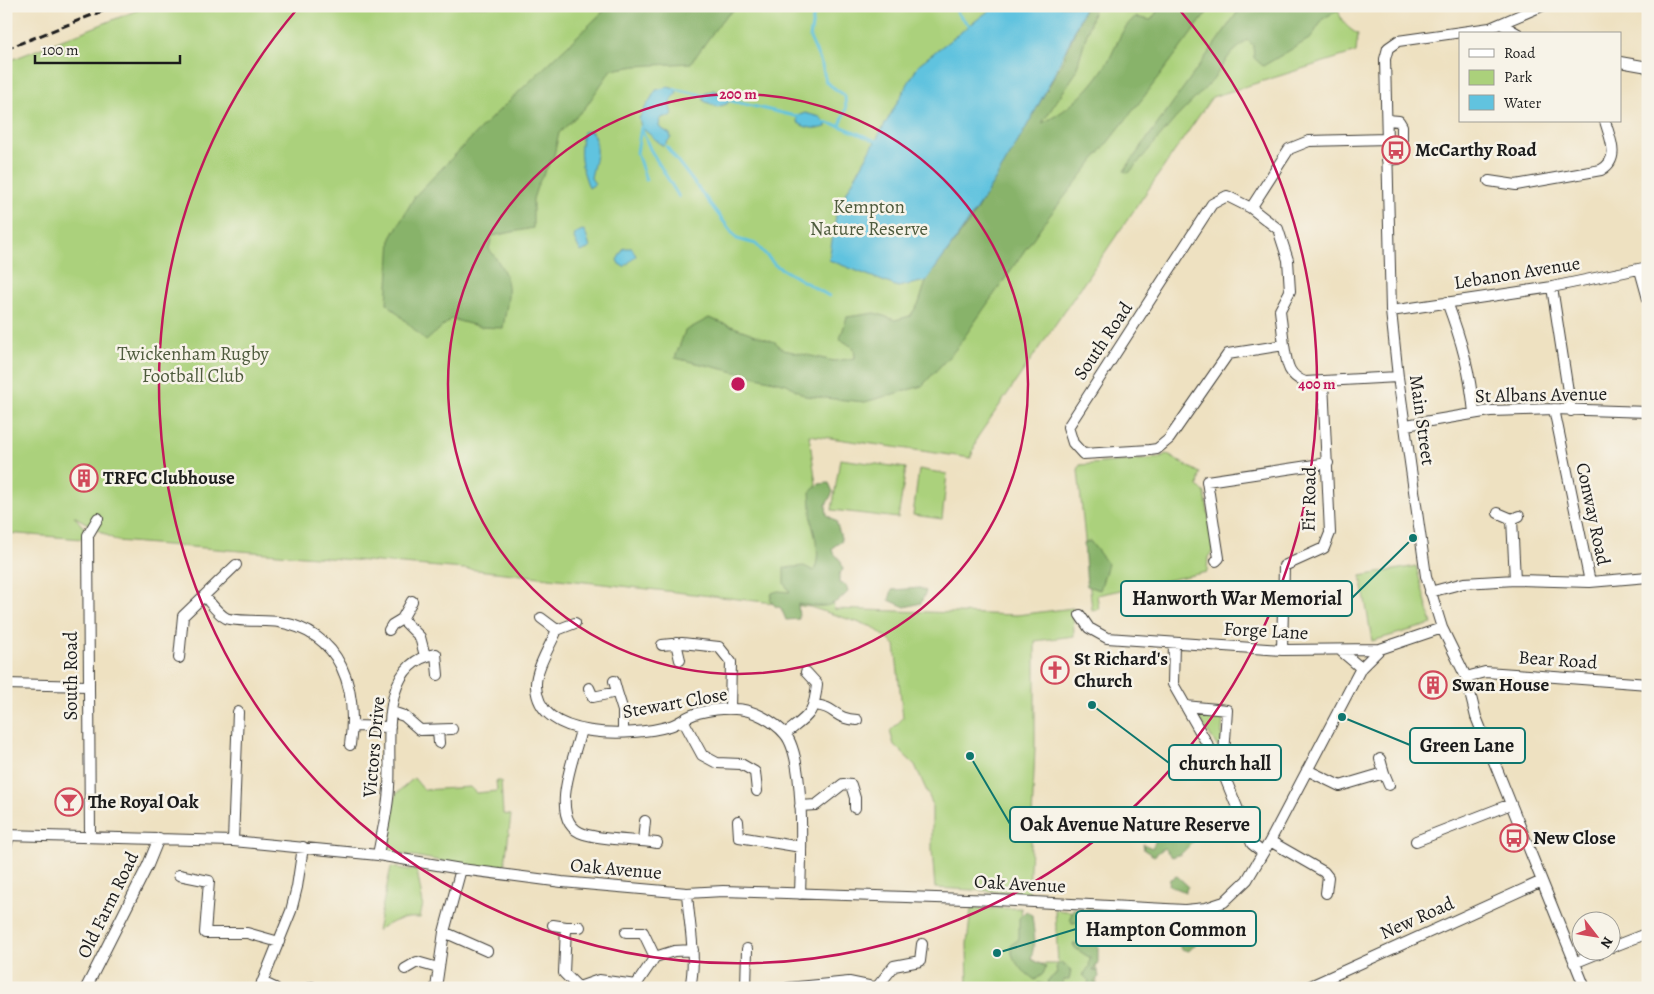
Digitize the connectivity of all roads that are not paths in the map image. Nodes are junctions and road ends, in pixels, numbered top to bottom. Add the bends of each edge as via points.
1 (1542, 6) edge
2 (1500, 24) junction
3 (1514, 32) edge
4 (1622, 62) edge
5 (1648, 67) edge
6 (1387, 120) junction
7 (1605, 122) edge
8 (1387, 139) junction
9 (1387, 160) junction
10 (1489, 181) dead end
11 (1252, 208) junction
12 (1644, 269) edge
13 (1552, 287) junction
14 (1648, 299) edge
15 (1447, 302) junction
16 (1390, 311) junction
17 (1284, 345) junction
18 (1398, 377) junction
19 (1323, 382) junction
20 (1554, 410) junction
21 (1571, 411) junction
22 (1648, 412) edge
23 (1474, 413) junction
24 (1406, 425) junction
25 (1328, 463) junction
26 (1498, 513) dead end
27 (98, 518) dead end
28 (1216, 561) dead end
29 (236, 566) dead end
30 (1648, 577) edge
31 (1515, 580) junction
32 (1590, 582) junction
33 (1430, 592) junction
34 (204, 596) junction
35 (412, 601) dead end
36 (1080, 614) dead end
37 (541, 618) dead end
38 (402, 619) junction
39 (576, 623) dead end
40 (1442, 628) junction
41 (389, 630) dead end
42 (558, 630) junction
43 (676, 643) junction
44 (1174, 643) junction
45 (662, 645) dead end
46 (1380, 648) junction
47 (1282, 650) junction
48 (1341, 651) junction
49 (425, 656) junction
50 (179, 658) dead end
51 (680, 660) dead end
52 (1361, 668) junction
53 (806, 672) dead end
54 (438, 675) dead end
55 (826, 676) dead end
56 (1466, 677) junction
57 (614, 681) dead end
58 (6, 684) edge
59 (817, 684) junction
60 (1648, 684) edge
61 (88, 686) junction
62 (589, 688) dead end
63 (617, 692) junction
64 (815, 705) junction
65 (1185, 706) junction
66 (730, 709) junction
67 (238, 712) dead end
68 (392, 712) junction
69 (683, 720) junction
70 (858, 720) dead end
71 (353, 726) junction
72 (390, 727) junction
73 (452, 729) dead end
74 (438, 730) junction
75 (581, 730) junction
76 (623, 732) junction
77 (785, 734) junction
78 (439, 743) dead end
79 (350, 745) dead end
80 (1380, 758) dead end
81 (1221, 768) junction
82 (1307, 770) junction
83 (1384, 773) junction
84 (1389, 785) dead end
85 (757, 791) dead end
86 (1511, 804) junction
87 (800, 806) junction
88 (855, 808) dead end
89 (738, 820) dead end
90 (645, 821) dead end
91 (8, 835) edge
92 (90, 836) junction
93 (159, 838) junction
94 (233, 841) junction
95 (644, 841) junction
96 (1270, 841) junction
97 (1416, 841) dead end
98 (657, 843) dead end
99 (303, 847) junction
100 (801, 847) junction
101 (6, 848) edge
102 (1263, 853) junction
103 (378, 855) junction
104 (461, 869) junction
105 (178, 874) dead end
106 (1542, 881) junction
107 (687, 893) junction
108 (1326, 893) dead end
109 (800, 894) junction
110 (553, 926) dead end
111 (566, 927) junction
112 (580, 927) dead end
113 (444, 932) junction
114 (626, 932) dead end
115 (1648, 934) edge
116 (279, 942) junction
117 (1622, 943) edge
118 (922, 944) dead end
119 (748, 949) dead end
120 (693, 950) junction
121 (487, 951) dead end
122 (655, 957) junction
123 (1574, 963) joint
124 (406, 968) dead end
125 (438, 968) junction
126 (261, 985) edge
127 (637, 986) edge
128 (577, 987) edge
129 (86, 988) edge
130 (275, 988) edge
131 (436, 988) edge
132 (690, 988) edge
133 (746, 988) edge
134 (788, 988) edge
135 (878, 988) edge
136 (1306, 988) edge
137 (1585, 988) edge

1 - 2 street
2 - 3 street
2 - 6 street, Main Street via 1393,43 1385,59
4 - 5 street
6 - 8 street, Main Street
6 - 9 street via 1399,121 1402,126 1402,156
7 - 10 street via 1613,156 1601,170 1516,184
8 - 9 street, Main Street
8 - 11 street via 1310,141 1289,149
9 - 16 street, Main Street
11 - 17 street, South Road via 1278,229 1288,260 1290,291 1280,310
11 - 17 street, South Road via 1227,196 1212,204 1068,427 1072,443 1083,454 1157,449 1169,439 1228,354
12 - 13 street, Lebanon Avenue
12 - 14 street
13 - 15 street, Lebanon Avenue
13 - 21 street
15 - 16 street, Lebanon Avenue
15 - 23 street via 1471,376
16 - 18 street, Main Street
17 - 19 street, South Road via 1288,370 1295,379
18 - 19 street, South Road
18 - 24 street, Main Street
19 - 25 street, Fir Road
20 - 21 street, St Albans Avenue
20 - 23 street, St Albans Avenue
20 - 32 street, Conway Road
21 - 22 street, St Albans Avenue
23 - 24 street, St Albans Avenue
24 - 33 street, Main Street
25 - 28 street via 1207,481 1219,558
25 - 47 street, Fir Road via 1330,533 1324,548 1284,566
26 - 31 street via 1516,518
27 - 61 street, South Road via 88,535
29 - 34 street
30 - 32 street
31 - 32 street, Conway Road
31 - 33 street, Conway Road via 1464,583
33 - 40 street, Main Street
34 - 50 street via 182,616
34 - 71 street via 226,618 300,627 334,650 347,680
35 - 38 street
36 - 44 street, Forge Lane via 1089,628 1107,638
37 - 42 street
38 - 41 street via 392,624
38 - 49 street via 420,637
39 - 42 street
40 - 46 street, Forge Lane
40 - 56 street, Main Street
42 - 75 street, Stewart Close via 548,647 536,684 539,703 555,720
43 - 45 street
43 - 51 street
43 - 66 street via 719,647 731,662
44 - 47 street, Forge Lane
44 - 65 street via 1173,684
46 - 48 street, Forge Lane
46 - 52 street
47 - 48 street, Forge Lane
48 - 52 street
49 - 54 street via 436,654
49 - 68 street, Victors Drive via 406,668 394,692
52 - 82 street
53 - 59 street
55 - 59 street
56 - 60 street, Bear Road via 1485,672
56 - 86 street, Main Street via 1471,702
57 - 63 street
58 - 61 street
59 - 64 street
61 - 92 street, South Road
62 - 63 street via 593,697
63 - 76 street via 623,711
64 - 70 street via 827,706 843,719
64 - 77 street via 809,715
65 - 81 street
65 - 81 street via 1227,710
66 - 69 street, Stewart Close via 697,713
66 - 77 street, Stewart Close via 758,714
67 - 94 street
68 - 72 street, Victors Drive
68 - 74 street via 404,716 420,730
69 - 76 street, Stewart Close via 670,726
69 - 85 street via 702,755 718,763 740,764 755,772
71 - 72 street
71 - 79 street
72 - 103 street, Victors Drive via 389,789
73 - 74 street
74 - 78 street
75 - 76 street, Stewart Close
75 - 95 street via 564,802 567,820 576,830 587,835
77 - 87 street via 797,767
80 - 83 street
81 - 102 street via 1243,826 1252,844
82 - 83 street via 1340,786
82 - 96 street
83 - 84 street
86 - 97 street
86 - 106 street, Main Street
87 - 88 street via 816,805 843,784 852,785
87 - 100 street
89 - 100 street via 739,837
90 - 95 street
91 - 92 street, Oak Avenue
91 - 101 street
92 - 93 street, Oak Avenue
93 - 94 street, Oak Avenue
93 - 129 street, Old Farm Road
94 - 99 street, Oak Avenue
95 - 98 street
96 - 102 street
96 - 108 street via 1324,872 1328,878
99 - 103 street, Oak Avenue
99 - 116 street via 297,887
100 - 109 street
102 - 109 street, Oak Avenue via 1247,880 1224,902 1185,910
103 - 104 street, Oak Avenue
104 - 107 street, Oak Avenue
104 - 113 street
105 - 116 street via 209,881 205,933 247,933
106 - 123 street, Main Street
106 - 136 street, New Road
107 - 109 street, Oak Avenue
107 - 120 street
110 - 111 street
111 - 112 street
111 - 128 street via 564,973
113 - 121 street
113 - 125 street
114 - 122 street via 643,932
115 - 117 street
116 - 126 street
118 - 135 street via 920,961 894,966
119 - 133 street
120 - 122 street
120 - 132 street
122 - 127 street
123 - 137 street, Main Street
124 - 125 street via 417,962
125 - 131 street
126 - 130 street
127 - 128 street via 599,980
134 - 135 street via 849,982

